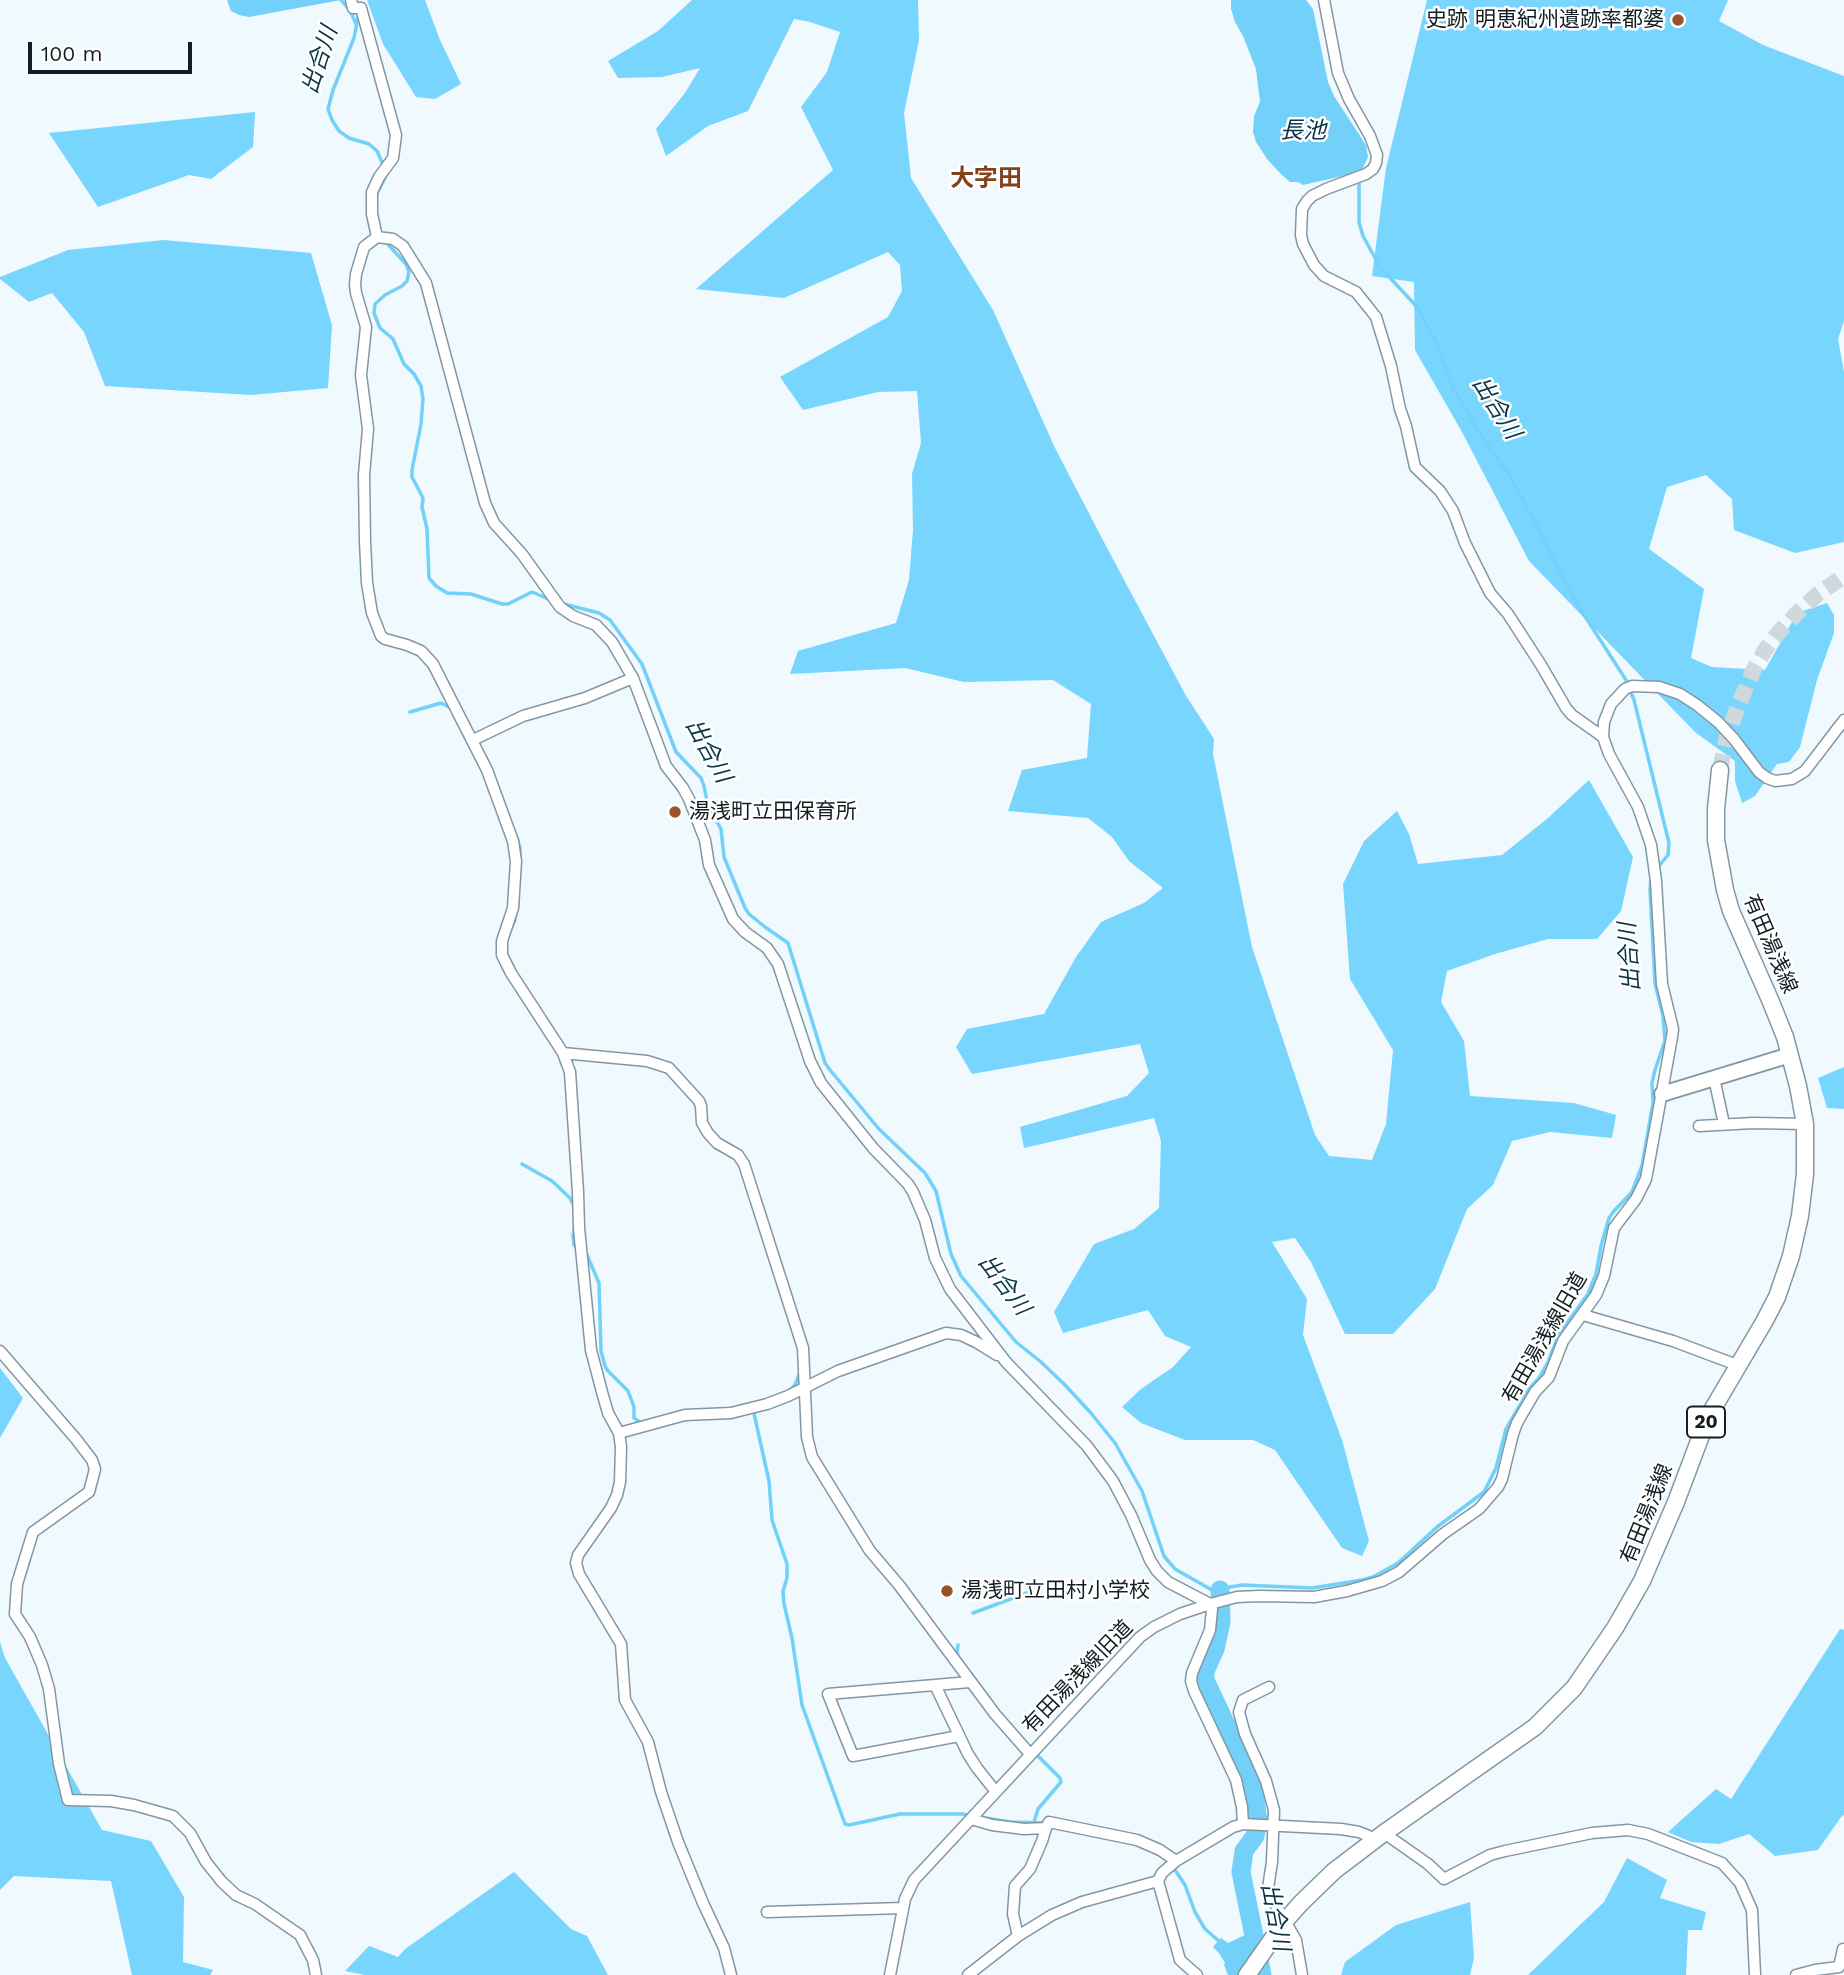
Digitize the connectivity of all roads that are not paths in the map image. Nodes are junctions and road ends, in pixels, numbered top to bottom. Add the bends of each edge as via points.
1 (351, 0) edge
2 (1324, 0) edge
3 (377, 237) junction
4 (633, 678) junction
5 (1844, 720) edge
6 (1603, 737) junction
7 (474, 740) junction
8 (1720, 770) tunnel mouth
9 (563, 1054) junction
10 (1790, 1055) junction
11 (1714, 1078) junction
12 (1662, 1094) junction
13 (1724, 1124) junction
14 (1805, 1124) junction
15 (1699, 1126) dead end
16 (1583, 1315) junction
17 (0, 1351) edge
18 (1006, 1362) junction
19 (1737, 1365) junction
20 (804, 1387) junction
21 (619, 1433) junction
22 (1210, 1604) junction
23 (970, 1682) junction
24 (934, 1685) junction
25 (1269, 1687) dead end
26 (959, 1736) junction
27 (1030, 1754) junction
28 (996, 1792) junction
29 (971, 1819) junction
30 (1243, 1824) junction
31 (1274, 1824) junction
32 (1046, 1828) junction
33 (1380, 1836) junction
34 (1175, 1861) junction
35 (1158, 1881) junction
36 (902, 1908) junction
37 (767, 1912) dead end
38 (1285, 1921) junction
39 (1018, 1936) junction
40 (1843, 1949) edge
41 (316, 1975) edge
42 (731, 1975) edge
43 (890, 1975) edge
44 (968, 1975) edge
45 (1198, 1975) edge
46 (1247, 1975) edge
47 (1302, 1975) edge
48 (1755, 1975) edge
49 (1796, 1975) edge

1 - 3 street via 353,8 361,8 396,135 393,158 372,192
2 - 6 street via 1338,73 1370,136 1377,163 1366,174 1307,201 1302,209 1303,244 1324,276 1356,292 1376,317 1415,467 1453,511 1490,593 1566,708
3 - 4 street via 403,246 426,283 494,523 560,607 603,631
3 - 7 street via 364,247 355,285 366,327 361,375 368,429 365,541 372,613 381,636 427,656
4 - 7 street via 523,716
4 - 18 street via 666,766 690,799 709,865 733,919 778,964 821,1083 908,1184 921,1208 943,1278
5 - 6 street via 1805,771 1784,781 1759,772 1707,712 1659,687 1632,687 1618,695 1607,713
6 - 12 street, 有田湯浅線旧道 via 1638,807 1653,855 1661,984 1673,1029
7 - 9 street via 514,851 513,908 502,955
8 - 10 main road, 有田湯浅線 / 20 via 1716,840 1725,890
9 - 20 street via 647,1061 669,1068 699,1101 708,1133 738,1155 746,1171 803,1349
9 - 21 street via 570,1072 591,1350 608,1413
10 - 11 street
10 - 14 main road, 有田湯浅線 / 20
11 - 12 street
11 - 13 street
12 - 16 street, 有田湯浅線旧道 via 1646,1179 1614,1228 1600,1286
13 - 14 street
13 - 15 street
14 - 19 main road, 有田湯浅線 / 20 via 1804,1188 1794,1243 1772,1308
16 - 19 street
16 - 22 street, 有田湯浅線旧道 via 1563,1341 1549,1377 1522,1414 1493,1495 1399,1572 1365,1587 1326,1595 1248,1596
17 - 41 street via 76,1439 95,1469 89,1493 33,1532 17,1584 15,1614 42,1665 68,1800 111,1801 173,1816 190,1833 222,1882 300,1935
18 - 20 street via 976,1342 946,1333
18 - 22 street via 1098,1460 1120,1493 1157,1572
19 - 33 main road, 有田湯浅線 / 20 via 1700,1434 1642,1581 1574,1688 1535,1727
20 - 21 street via 744,1410 685,1415
20 - 23 street via 807,1437 817,1466 870,1551
21 - 42 street via 617,1495 576,1563 621,1644 625,1700 648,1742 678,1842
22 - 27 street, 有田湯浅線旧道 via 1180,1614 1140,1637
22 - 30 street via 1210,1630 1191,1681 1236,1780
23 - 24 street
23 - 27 street
24 - 26 street
24 - 26 street via 828,1694 853,1756
25 - 31 street via 1243,1700 1238,1712 1270,1791
26 - 28 street
27 - 28 street, 有田湯浅線旧道
28 - 29 street, 有田湯浅線旧道
29 - 32 street via 1013,1828
29 - 36 street, 有田湯浅線旧道 via 915,1880
30 - 31 street
30 - 34 street
31 - 33 street
31 - 38 street via 1268,1888
32 - 34 street via 1049,1822 1138,1840
32 - 39 street via 1030,1869 1015,1886 1013,1914
33 - 38 main road, 有田湯浅線 / 20 via 1327,1877
33 - 48 street via 1428,1864 1444,1879 1490,1855 1592,1833 1628,1830 1661,1839 1721,1864 1741,1883 1752,1910
34 - 35 street
35 - 39 street via 1066,1908
35 - 45 street via 1180,1961
36 - 37 street
36 - 43 street, 有田湯浅線旧道
38 - 46 main road, 有田湯浅線 / 20
38 - 47 street via 1297,1940
39 - 44 street
40 - 49 street via 1839,1967

